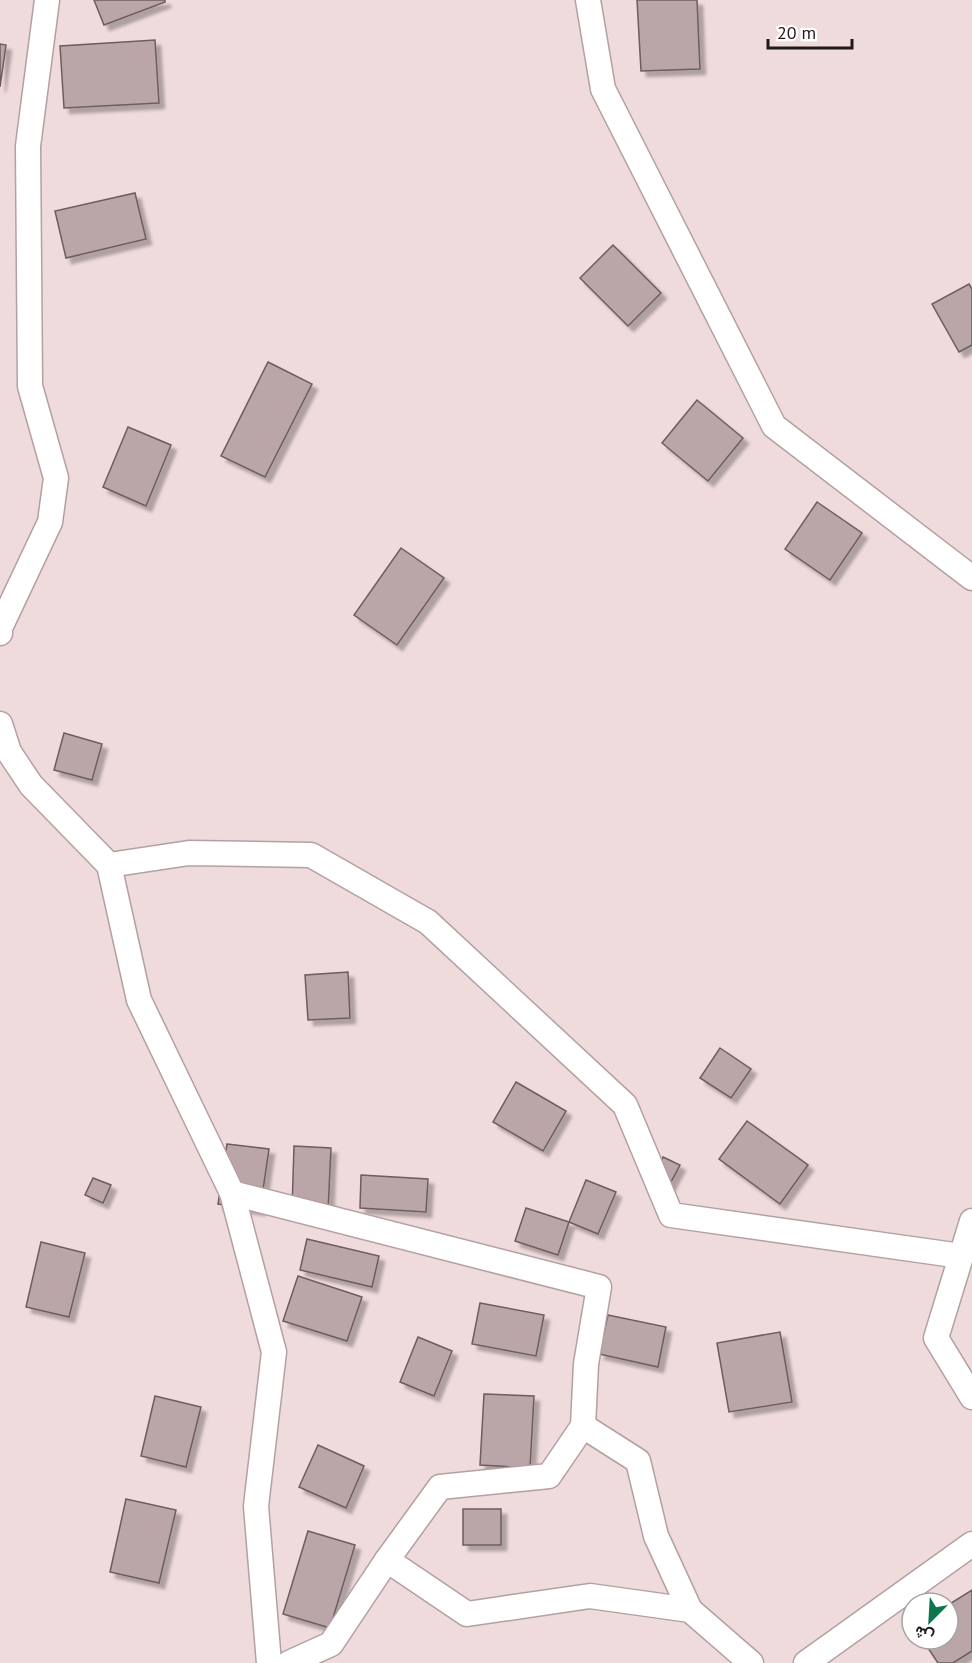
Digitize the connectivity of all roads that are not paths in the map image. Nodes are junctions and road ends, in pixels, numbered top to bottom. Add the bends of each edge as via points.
1 (47, 0) edge
2 (588, 0) edge
3 (972, 578) edge
4 (0, 633) edge
5 (0, 724) edge
6 (109, 865) junction
7 (232, 1193) junction
8 (972, 1221) edge
9 (961, 1257) junction
10 (972, 1397) edge
11 (583, 1426) junction
12 (972, 1544) edge
13 (387, 1560) junction
14 (690, 1610) junction
15 (269, 1663) edge
16 (289, 1663) edge
17 (751, 1663) edge
18 (806, 1663) edge

1 - 4 street via 28,146 30,386 56,478 50,522
2 - 3 street via 603,89 774,426
5 - 6 street via 9,752 32,785
6 - 7 street via 139,1000
6 - 9 street via 189,853 311,855 428,922 625,1105 670,1215
7 - 11 street via 599,1287 586,1364
7 - 15 street via 273,1352 256,1506
8 - 9 street
9 - 10 street via 936,1338
11 - 13 street via 549,1476 440,1488
11 - 14 street via 639,1461 656,1536
12 - 18 street
13 - 14 street via 467,1614 590,1596
13 - 16 street via 331,1644
14 - 17 street

